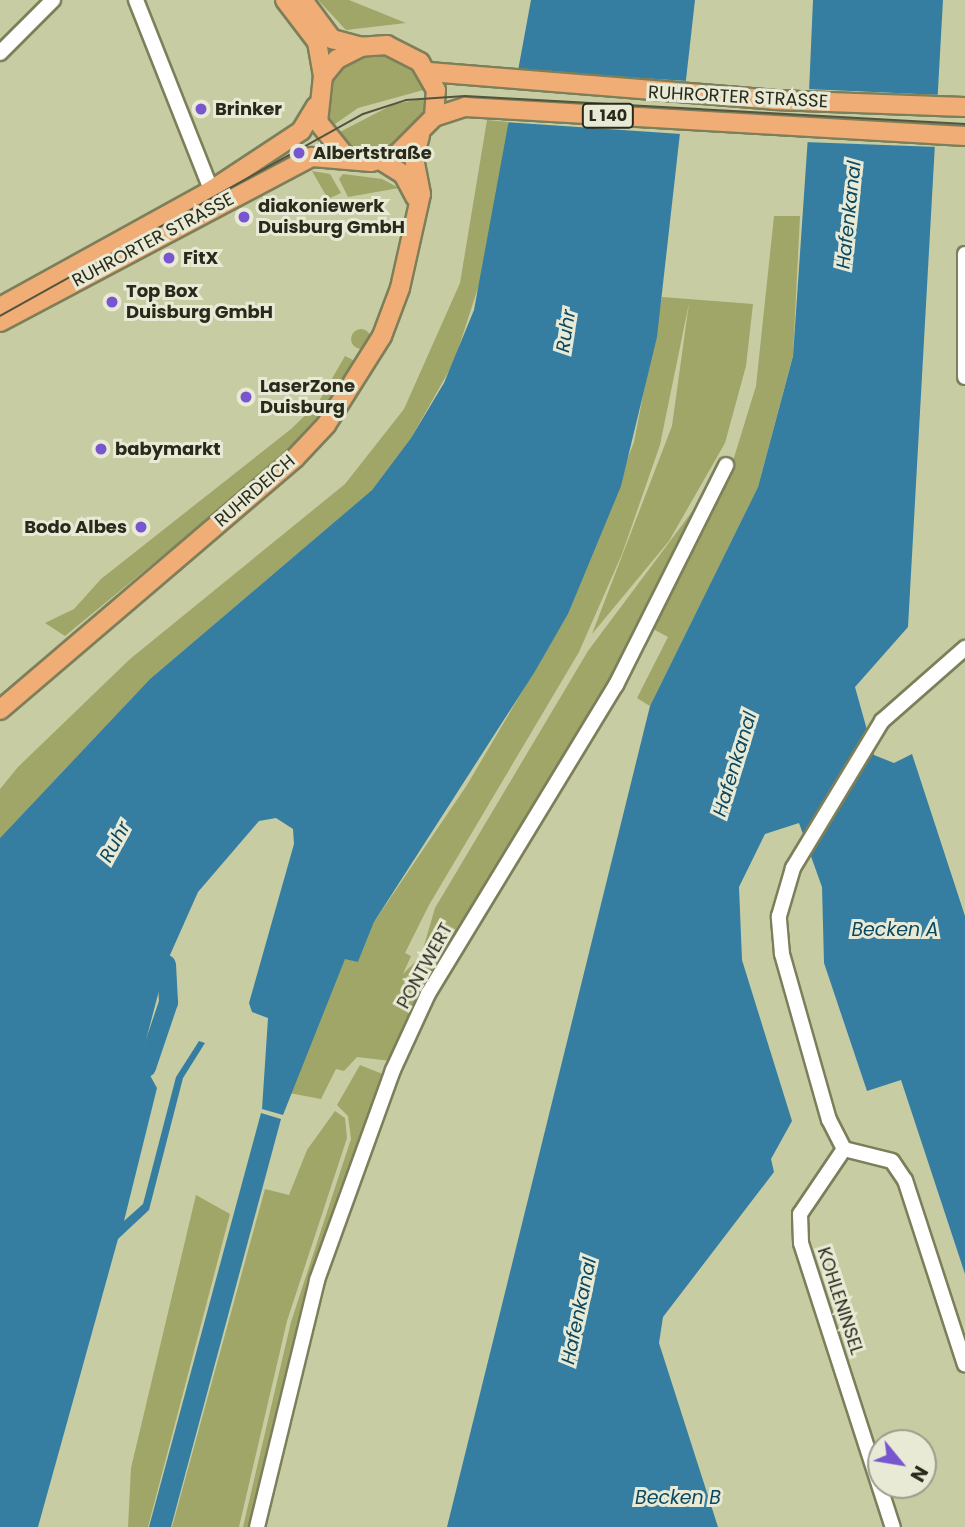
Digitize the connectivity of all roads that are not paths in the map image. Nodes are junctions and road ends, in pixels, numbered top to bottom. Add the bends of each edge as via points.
1 (53, 0) edge
2 (136, 0) edge
3 (285, 0) edge
4 (303, 0) edge
5 (5, 37) edge
6 (361, 47) junction
7 (0, 53) edge
8 (429, 72) junction
9 (323, 76) junction
10 (316, 106) junction
11 (965, 107) edge
12 (434, 117) junction
13 (420, 136) junction
14 (965, 136) edge
15 (347, 158) junction
16 (382, 161) junction
17 (214, 198) junction
18 (418, 207) junction
19 (965, 254) edge
20 (0, 307) edge
21 (0, 321) edge
22 (965, 377) edge
23 (726, 465) dead end
24 (965, 648) edge
25 (0, 710) edge
26 (844, 1149) junction
27 (965, 1365) edge
28 (257, 1527) edge
29 (893, 1527) edge

1 - 5 street
2 - 17 street
3 - 9 main road via 317,42
4 - 6 main road, RUHRORTER STRASSE via 332,39
5 - 7 street
6 - 8 main road, RUHRORTER STRASSE / L 140 via 387,45
6 - 9 main road via 337,59
8 - 11 main road, RUHRORTER STRASSE / L 140 via 466,79 753,99
8 - 12 main road via 436,90
9 - 10 main road, RUHRORTER STRASSE
10 - 15 main road via 322,132
10 - 17 main road, RUHRORTER STRASSE via 301,131
12 - 13 main road
12 - 14 main road, RUHRORTER STRASSE / L 140 via 465,107
13 - 16 main road
13 - 18 main road, RUHRDEICH via 414,158
15 - 16 main road, RUHRORTER STRASSE
15 - 17 main road, RUHRORTER STRASSE via 312,156
16 - 18 main road via 409,181
17 - 20 main road, RUHRORTER STRASSE
17 - 21 main road, RUHRORTER STRASSE
18 - 25 main road, RUHRDEICH via 382,336 326,425 284,468
19 - 22 street
23 - 28 street, PONTWERT via 616,685 428,994 393,1070 317,1280
24 - 26 street via 882,721 802,852 779,916 782,954 830,1120
26 - 27 street via 892,1161 905,1180
26 - 29 street, KOHLENINSEL via 800,1214 801,1243

